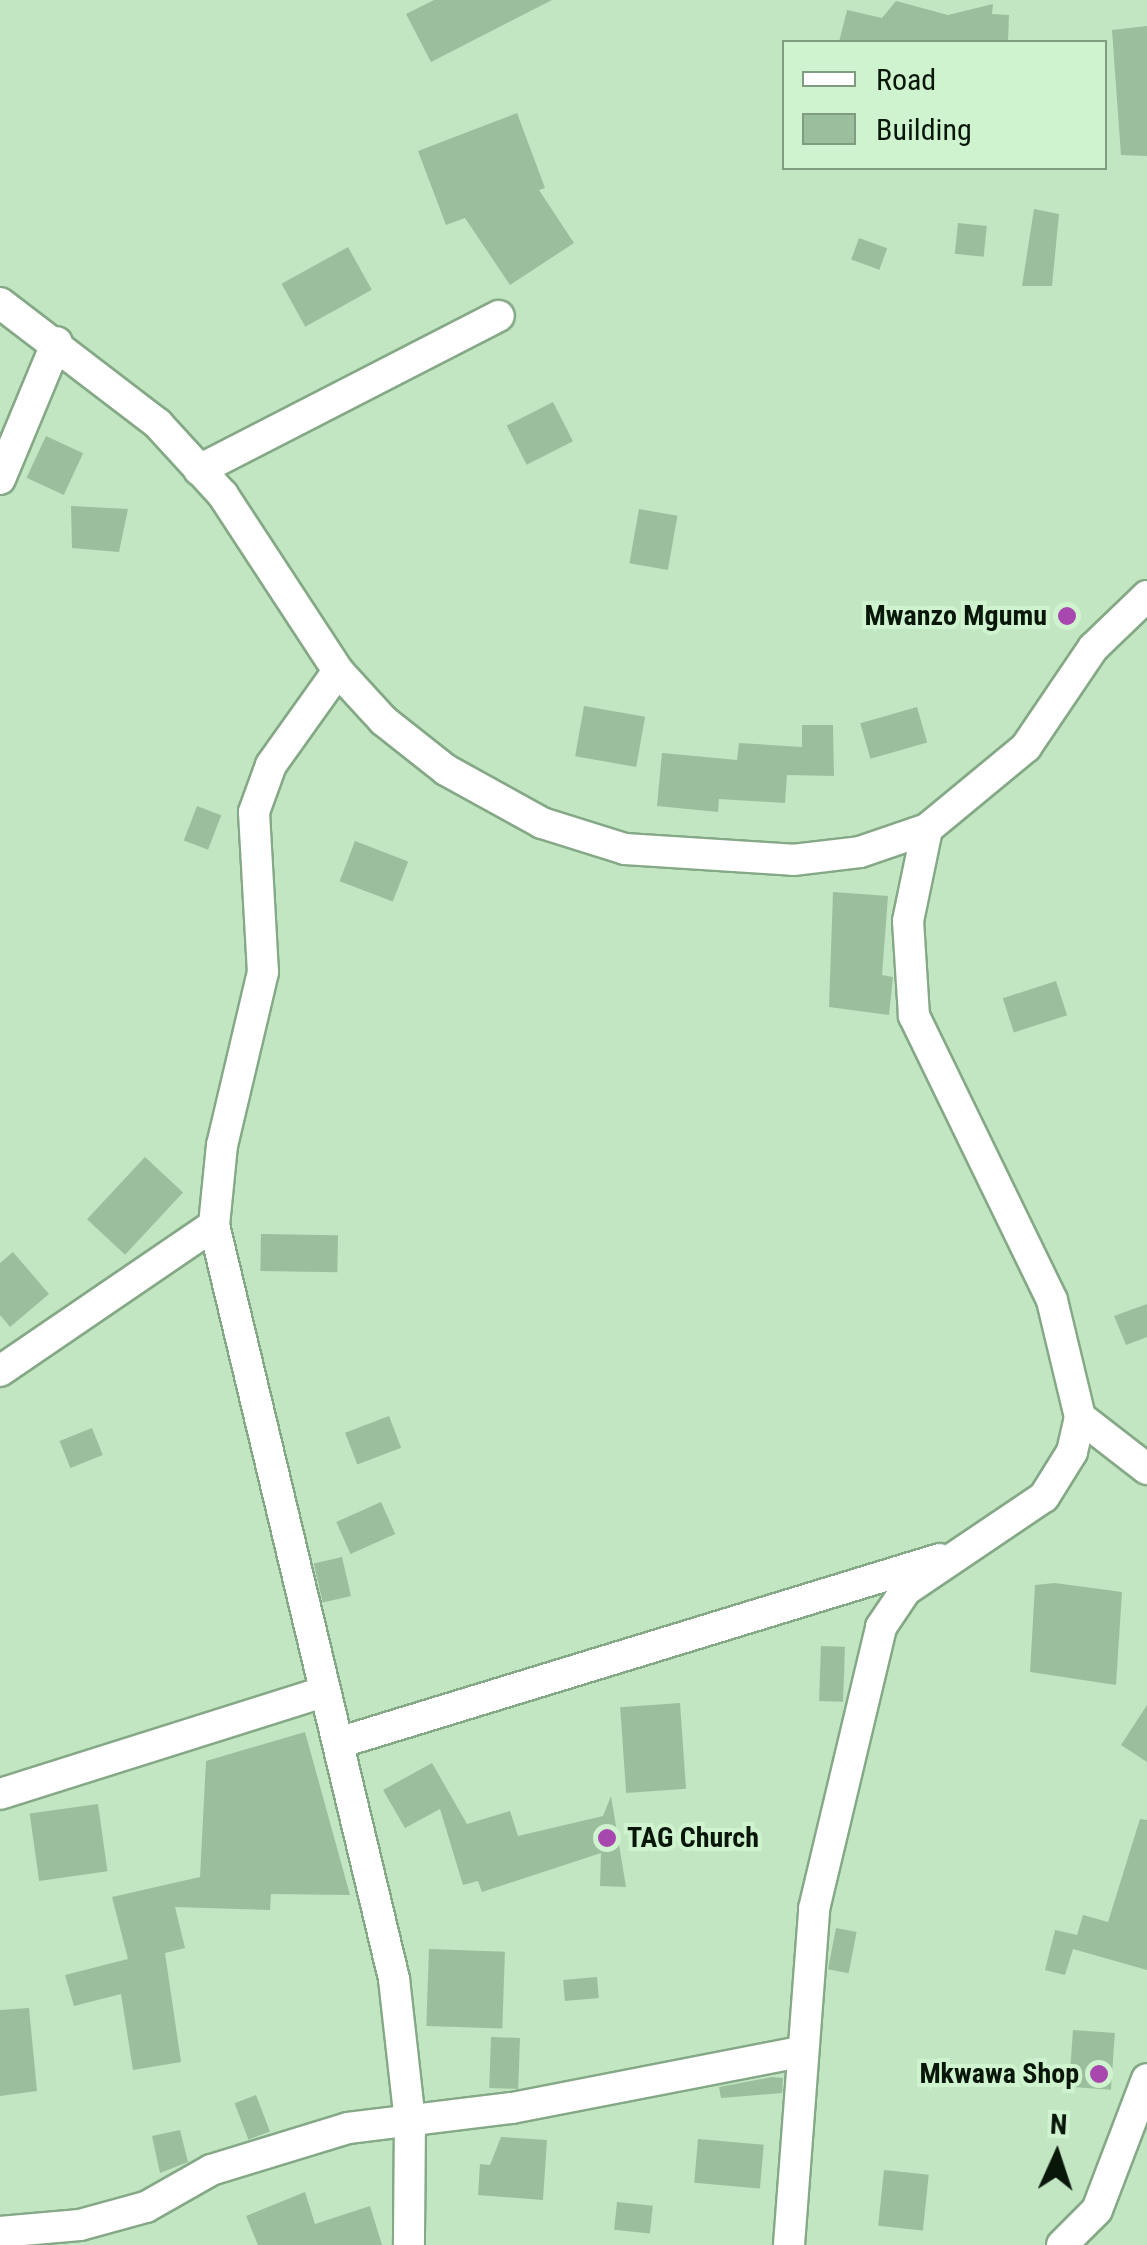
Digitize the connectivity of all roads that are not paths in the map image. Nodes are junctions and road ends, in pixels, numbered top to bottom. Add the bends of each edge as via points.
1 (0, 303) edge
2 (500, 316) dead end
3 (57, 342) junction
4 (198, 470) junction
5 (0, 479) edge
6 (1147, 596) edge
7 (338, 671) junction
8 (927, 829) junction
9 (214, 1225) junction
10 (0, 1371) edge
11 (1080, 1418) junction
12 (1147, 1469) edge
13 (948, 1557) junction
14 (323, 1692) junction
15 (338, 1743) junction
16 (0, 1794) edge
17 (800, 2052) junction
18 (1147, 2079) edge
19 (410, 2121) junction
20 (0, 2232) edge
21 (409, 2245) edge
22 (789, 2245) edge
23 (1062, 2245) edge

1 - 3 street
2 - 4 street via 388,365
3 - 4 street via 158,424
3 - 5 street
4 - 7 street
6 - 8 street via 1092,648 1026,746
7 - 8 street via 446,770 542,824 625,848 792,860 860,852
7 - 9 street via 271,765 254,812 261,992 222,1145
8 - 11 street via 908,920 914,1016 1052,1300
9 - 10 street
9 - 14 street
11 - 12 street
11 - 13 street via 1072,1452 1044,1497
13 - 15 street
13 - 17 street via 906,1590 881,1626 864,1682 814,1909
14 - 15 street
14 - 16 street
15 - 19 street via 394,1979
17 - 19 street
17 - 22 street
18 - 23 street via 1097,2210
19 - 20 street via 292,2142 80,2225
19 - 21 street

